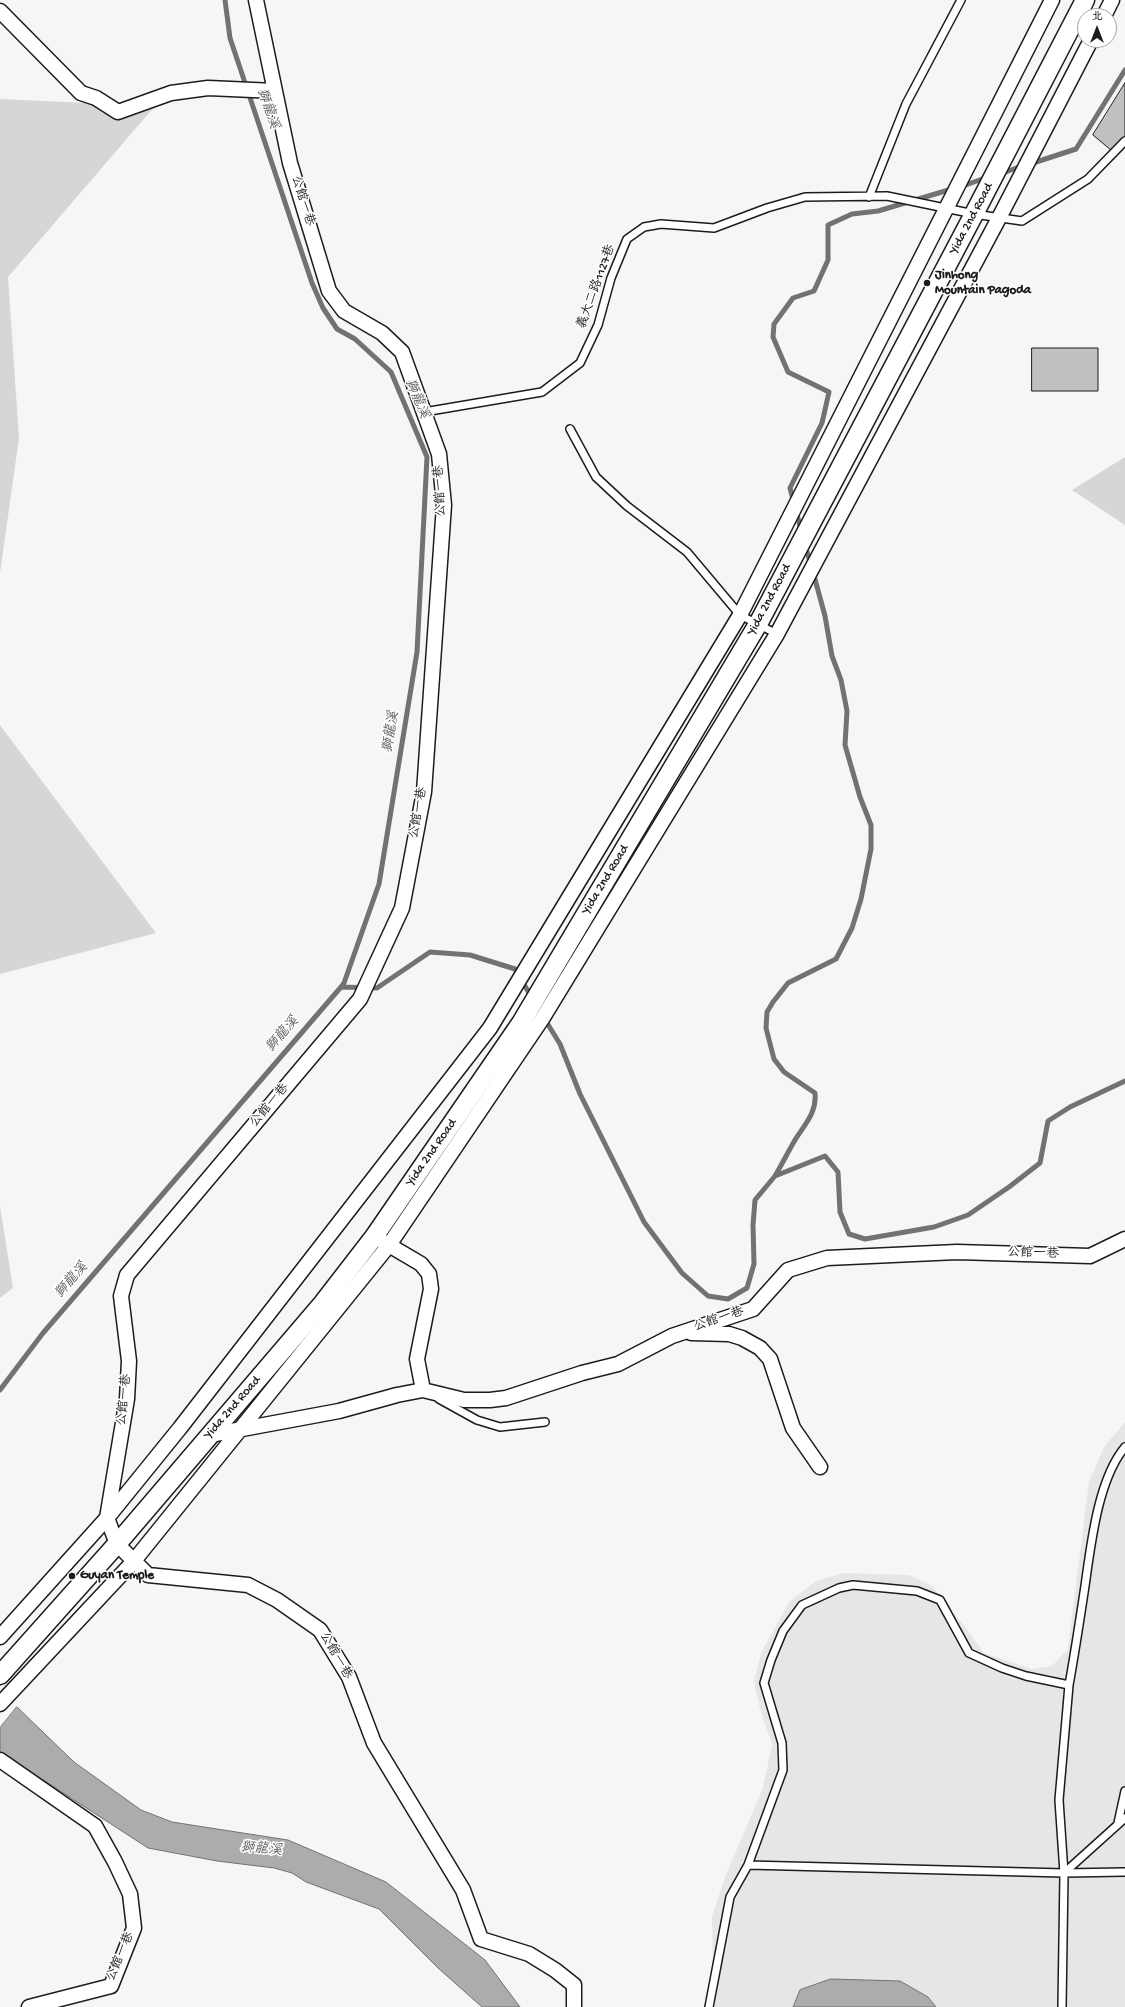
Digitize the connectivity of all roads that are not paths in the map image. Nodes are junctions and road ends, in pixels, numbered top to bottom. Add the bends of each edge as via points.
1 (256, 0) edge
2 (962, 0) edge
3 (1052, 0) edge
4 (1085, 0) edge
5 (0, 11) edge
6 (1087, 48) edge
7 (275, 91) junction
8 (1125, 141) edge
9 (869, 197) junction
10 (945, 208) junction
11 (974, 214) junction
12 (999, 218) junction
13 (424, 412) junction
14 (570, 429) dead end
15 (740, 615) junction
16 (758, 624) junction
17 (777, 634) junction
18 (1125, 1239) edge
19 (382, 1241) junction
20 (672, 1336) junction
21 (423, 1390) junction
22 (545, 1422) dead end
23 (241, 1429) junction
24 (210, 1435) junction
25 (1125, 1447) edge
26 (820, 1467) dead end
27 (107, 1518) junction
28 (117, 1544) junction
29 (133, 1562) junction
30 (0, 1637) edge
31 (0, 1675) edge
32 (1069, 1685) junction
33 (0, 1704) edge
34 (0, 1760) edge
35 (1125, 1791) edge
36 (1125, 1818) edge
37 (1118, 1823) junction
38 (748, 1865) junction
39 (1125, 1872) edge
40 (1064, 1873) junction
41 (29, 2007) edge
42 (574, 2007) edge
43 (708, 2007) edge
44 (1062, 2007) edge

1 - 7 street, 公館一巷
2 - 9 lane via 906,104
3 - 10 street, Yida 2nd Road
4 - 11 street, Yida 2nd Road
5 - 7 street via 81,93 96,98 118,112 171,93 208,88
6 - 12 street, Yida 2nd Road
7 - 13 street, 公館一巷 via 290,162 329,290 344,311 382,333 402,352
8 - 12 lane, 義大二路1127巷 via 1088,179 1022,221
9 - 10 lane, 義大二路1127巷 via 887,196
9 - 13 lane, 義大二路1127巷 via 805,197 714,228 661,224 644,227 627,239 611,278 598,325 580,363 542,392
10 - 11 lane, 義大二路1127巷
10 - 15 street, Yida 2nd Road
11 - 12 lane, 義大二路1127巷
11 - 16 street, Yida 2nd Road
12 - 17 street, Yida 2nd Road
13 - 27 street, 公館一巷 via 439,454 444,505 424,792 402,908 360,999 127,1275 121,1296 129,1361 127,1399
14 - 15 lane via 596,477 627,506 687,552
15 - 16 lane
15 - 27 street, Yida 2nd Road via 490,1028 180,1428
16 - 17 lane
16 - 19 street, Yida 2nd Road via 521,1024
17 - 19 street, Yida 2nd Road via 542,1020
18 - 20 street, 公館一巷 via 1090,1256 957,1252 827,1258 788,1270 753,1309
19 - 21 street via 421,1264 429,1274 430,1289 417,1359
19 - 23 street, Yida 2nd Road
19 - 24 street, Yida 2nd Road via 323,1303
20 - 21 street, 公館一巷 via 618,1364 506,1398 464,1400
20 - 26 street via 690,1333 728,1334 760,1348 770,1359 793,1428
21 - 22 lane via 477,1420 500,1427
21 - 23 street, 公館一巷 via 339,1411
23 - 24 street, 公館一巷
23 - 29 street, Yida 2nd Road
24 - 28 street, Yida 2nd Road
25 - 32 lane via 1117,1456 1108,1475 1092,1541
27 - 28 street, 公館一巷
27 - 30 street, Yida 2nd Road
28 - 29 street, 公館一巷
28 - 31 street, Yida 2nd Road
29 - 33 street, Yida 2nd Road
29 - 42 street, 公館一巷 via 148,1575 248,1585 276,1600 320,1630 349,1677 374,1743 463,1890 481,1939 529,1954 555,1970 574,1985
32 - 38 lane via 1026,1676 969,1653 940,1600 917,1591 853,1585 839,1588 802,1605 783,1631 764,1683 782,1743 782,1770
32 - 40 lane via 1059,1800
34 - 41 street, 公館一巷 via 95,1826 130,1894 134,1928 111,1986
35 - 37 lane
36 - 37 lane
37 - 40 lane
38 - 40 lane
38 - 43 lane via 730,1897
39 - 40 lane
40 - 44 lane

